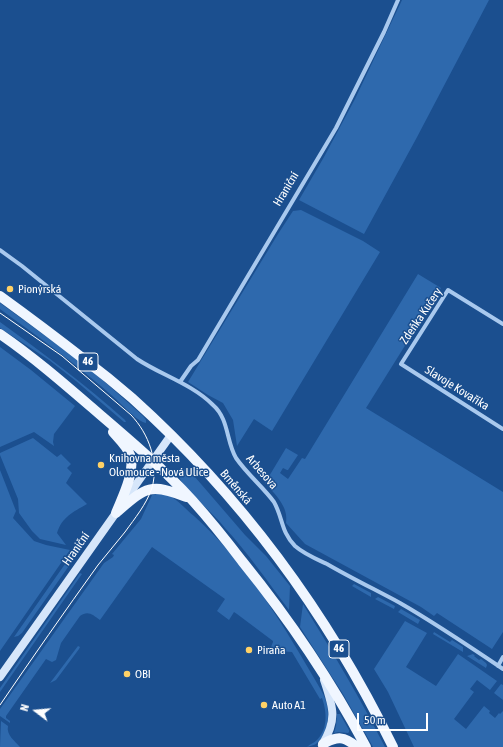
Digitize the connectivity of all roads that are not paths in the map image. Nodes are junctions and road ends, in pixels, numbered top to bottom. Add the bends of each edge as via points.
1 (398, 0) edge
2 (0, 250) edge
3 (0, 296) edge
4 (503, 324) edge
5 (0, 334) edge
6 (401, 364) joint
7 (180, 382) junction
8 (84, 401) junction
9 (503, 429) edge
10 (171, 435) junction
11 (153, 461) junction
12 (191, 499) junction
13 (116, 513) junction
14 (503, 657) edge
15 (498, 666) junction
16 (503, 669) edge
17 (321, 670) junction
18 (0, 677) edge
19 (321, 745) edge
20 (357, 747) edge
21 (366, 747) edge
22 (393, 747) edge

1 - 7 street, Hraniční via 336,128 198,360
2 - 7 street, Arbesova via 137,359
3 - 10 main road, Brněnská / 46 via 101,372
4 - 6 street, Zdeňka Kučery via 448,290
5 - 8 main road, 46
6 - 9 street, Slavoje Kovaříka
7 - 15 street, Arbesova via 218,410 225,422 237,458 274,502 286,534 297,547 435,624
8 - 11 main road, 46
8 - 13 main road via 125,445 131,455 129,478
10 - 11 street, Hraniční
10 - 22 main road, Brněnská / 46 via 218,484 284,566 348,664
11 - 12 main road, 46
11 - 13 street, Hraniční
12 - 13 main road via 163,488 152,488 138,494
12 - 17 main road, 46 via 257,579
13 - 18 street, Hraniční
14 - 15 street
15 - 16 street, Arbesova
17 - 19 street via 333,710 329,733
17 - 21 main road, 46
19 - 20 main road via 335,738 343,738

